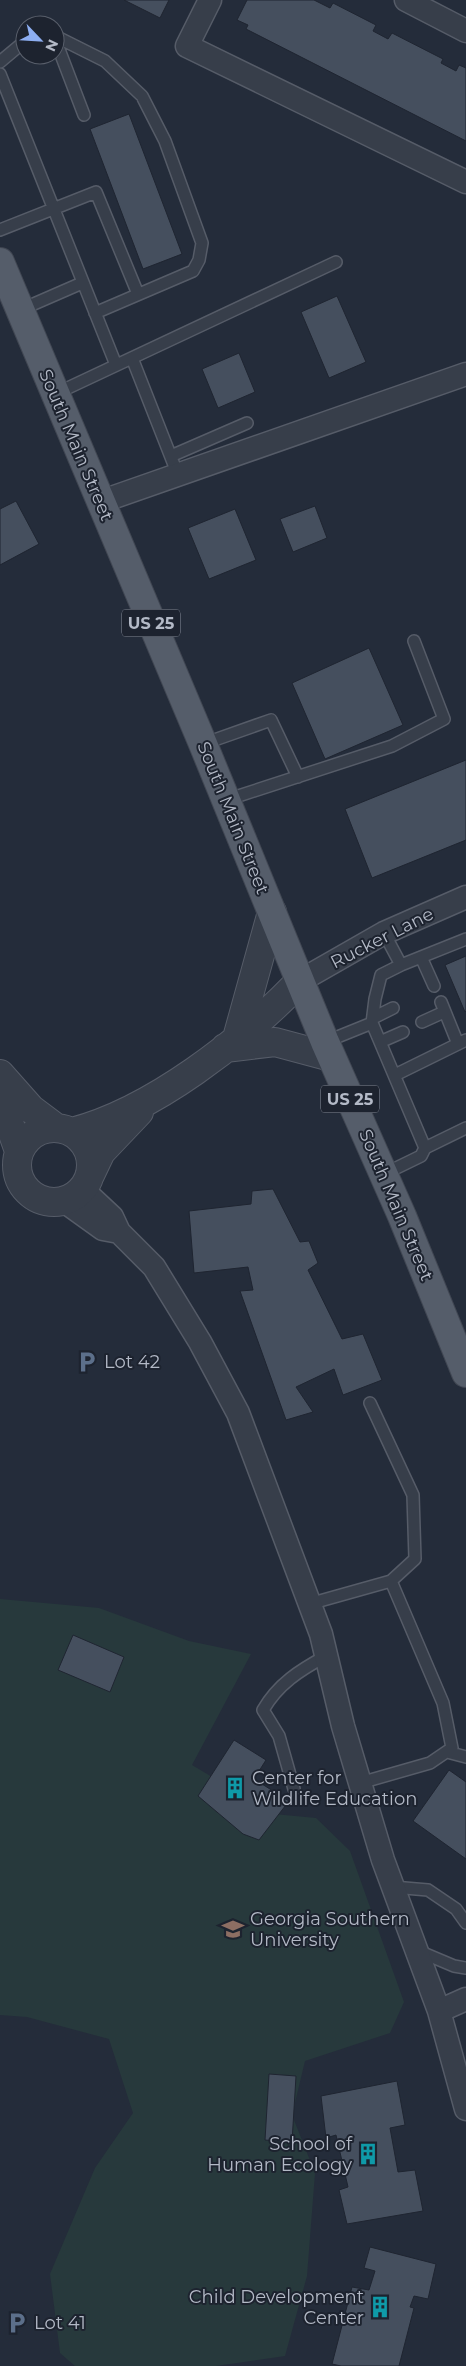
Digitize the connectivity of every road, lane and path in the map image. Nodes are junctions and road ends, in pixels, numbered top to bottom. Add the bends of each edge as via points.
1 (210, 0) edge
2 (406, 0) edge
3 (466, 31) edge
4 (65, 42) edge
5 (15, 49) edge
6 (0, 62) edge
7 (65, 64) edge
8 (0, 74) edge
9 (84, 116) dead end
10 (466, 182) edge
11 (52, 210) junction
12 (0, 230) edge
13 (0, 262) edge
14 (336, 262) dead end
15 (82, 283) junction
16 (138, 294) junction
17 (20, 310) junction
18 (95, 313) junction
19 (132, 358) junction
20 (116, 365) junction
21 (466, 374) edge
22 (55, 394) junction
23 (247, 423) dead end
24 (174, 465) junction
25 (100, 502) junction
26 (414, 641) dead end
27 (203, 744) junction
28 (298, 777) junction
29 (226, 800) junction
30 (466, 897) edge
31 (272, 912) junction
32 (384, 933) junction
33 (466, 939) edge
34 (421, 957) junction
35 (401, 965) junction
36 (300, 981) junction
37 (434, 986) dead end
38 (393, 1008) dead end
39 (373, 1020) junction
40 (422, 1022) dead end
41 (403, 1032) dead end
42 (380, 1042) junction
43 (462, 1042) edge
44 (230, 1043) junction
45 (328, 1049) junction
46 (0, 1074) edge
47 (394, 1075) junction
48 (148, 1102) junction
49 (0, 1106) edge
50 (466, 1128) edge
51 (64, 1130) junction
52 (425, 1148) junction
53 (19, 1152) junction
54 (384, 1174) junction
55 (79, 1188) junction
56 (466, 1373) edge
57 (370, 1403) dead end
58 (391, 1581) junction
59 (309, 1604) junction
60 (326, 1656) junction
61 (447, 1752) junction
62 (466, 1757) edge
63 (360, 1783) junction
64 (294, 1789) dead end
65 (393, 1887) junction
66 (466, 1923) edge
67 (416, 1950) junction
68 (466, 1968) edge
69 (466, 1999) edge
70 (439, 2011) junction
71 (466, 2109) edge

1 - 10 street via 187,46
2 - 3 street
4 - 16 lane via 105,61 142,96 165,141 202,243 193,271
5 - 6 lane
7 - 9 lane
8 - 11 lane
11 - 12 lane
11 - 15 lane
11 - 16 lane via 96,192
13 - 17 main road, South Main Street / US 25
14 - 19 lane
15 - 17 lane
15 - 18 lane
16 - 18 lane
17 - 22 main road, South Main Street / US 25
18 - 20 lane
19 - 20 lane
19 - 24 lane
20 - 22 lane
21 - 24 street
22 - 25 main road, South Main Street / US 25
23 - 24 lane
24 - 25 street
25 - 27 main road, South Main Street / US 25
26 - 28 lane via 444,719 392,746
27 - 28 lane via 271,720
27 - 29 main road, South Main Street / US 25
28 - 29 lane
29 - 31 main road, South Main Street / US 25
30 - 32 street, Rucker Lane
31 - 36 main road, South Main Street / US 25
31 - 44 street
32 - 35 lane
32 - 36 street, Rucker Lane
33 - 34 lane
34 - 35 lane
34 - 37 lane
35 - 39 lane via 381,975
36 - 44 street
36 - 45 main road, South Main Street / US 25
38 - 39 lane
39 - 42 lane
39 - 45 lane
40 - 43 lane via 442,1007
41 - 42 lane
42 - 47 lane
43 - 47 lane
44 - 45 street via 275,1042
44 - 48 street
45 - 54 main road, South Main Street / US 25
46 - 51 street via 31,1109
47 - 52 lane
48 - 51 street via 99,1125
48 - 55 street via 101,1152
49 - 53 street
50 - 52 lane
51 - 53 street via 34,1133
51 - 55 street via 82,1140 88,1151 91,1163
52 - 54 lane via 421,1156
53 - 55 street via 17,1172 26,1190 43,1201
54 - 56 main road, South Main Street / US 25
55 - 59 street via 103,1228 119,1232 154,1267 200,1342 238,1413
57 - 58 lane via 413,1494 415,1559
58 - 59 lane
58 - 61 lane via 443,1703 452,1748
59 - 60 street
60 - 63 street via 342,1726
60 - 64 lane via 300,1670 273,1694 263,1710 279,1736
61 - 62 lane
61 - 63 lane via 430,1763
63 - 65 street
65 - 66 lane via 428,1890 456,1909
65 - 67 street
67 - 68 lane
67 - 70 street
69 - 70 street
70 - 71 street

